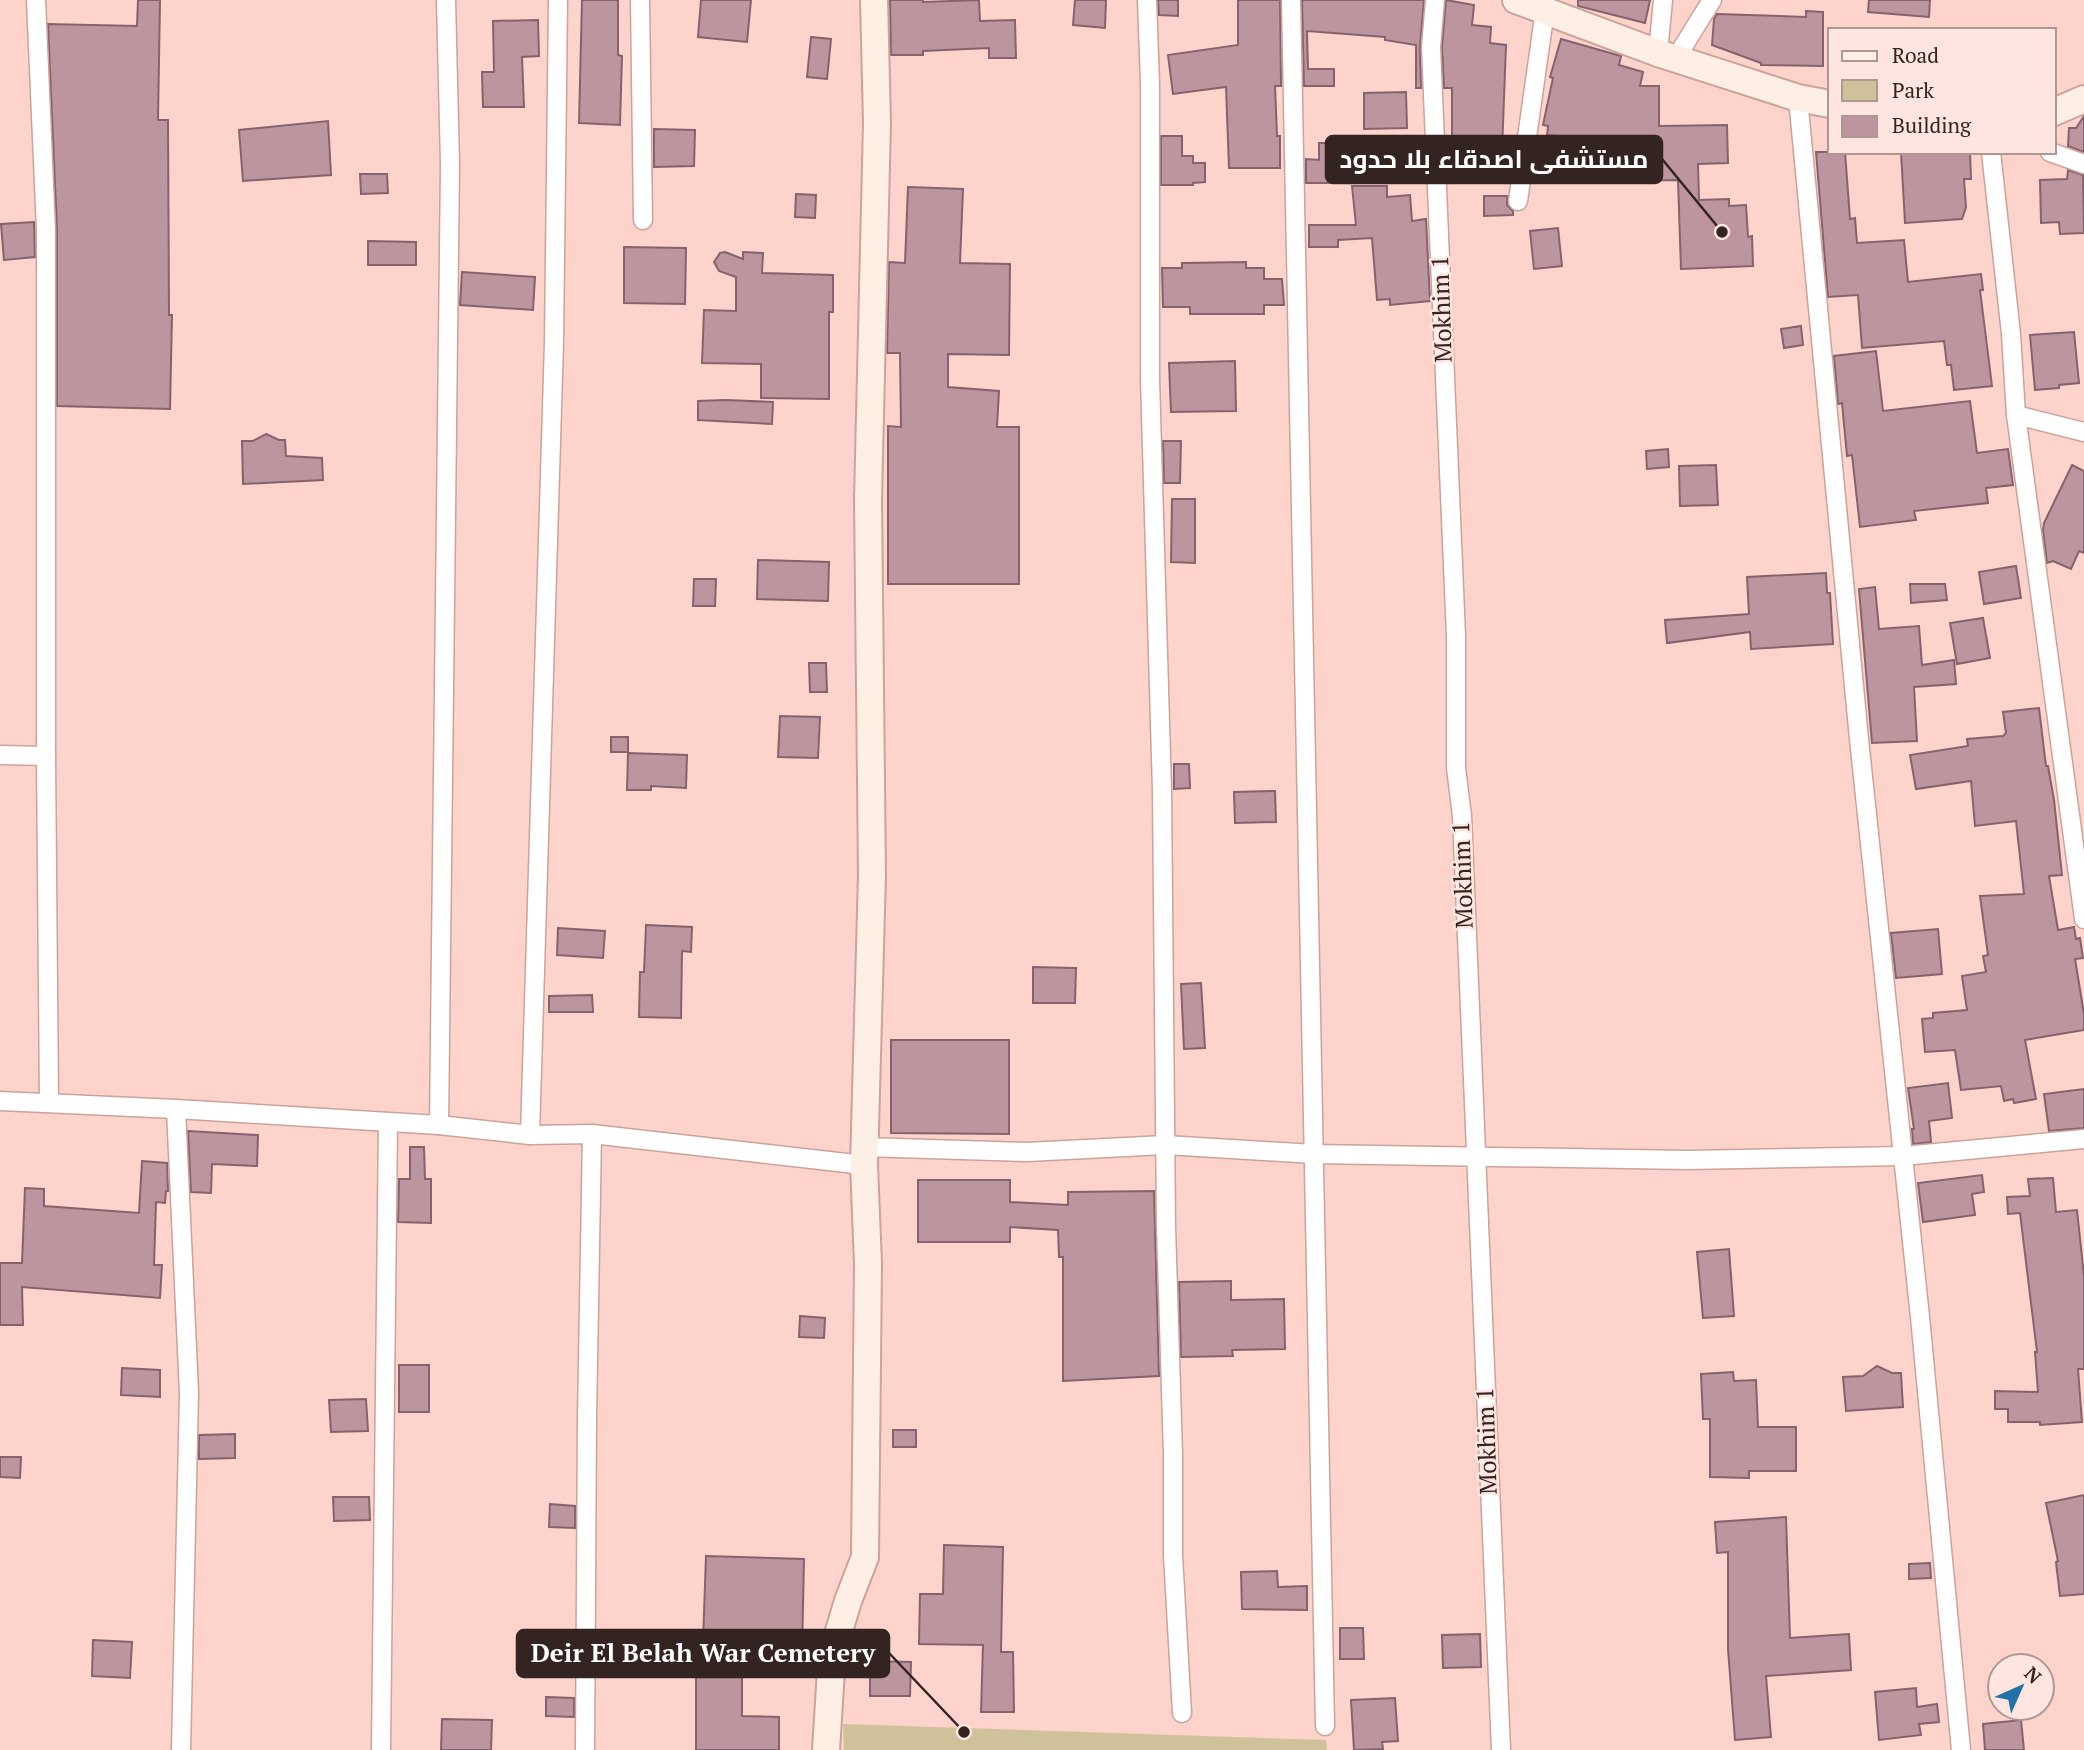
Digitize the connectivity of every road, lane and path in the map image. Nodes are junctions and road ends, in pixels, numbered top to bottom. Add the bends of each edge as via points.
1 (36, 0) edge
2 (446, 0) edge
3 (558, 0) edge
4 (640, 0) edge
5 (874, 0) edge
6 (1147, 0) edge
7 (1291, 0) edge
8 (1435, 0) edge
9 (1517, 0) edge
10 (1662, 0) edge
11 (1712, 0) edge
12 (1546, 5) edge
13 (1667, 55) junction
14 (1798, 98) junction
15 (2084, 99) edge
16 (1828, 104) edge
17 (2056, 111) edge
18 (1991, 154) edge
19 (2056, 154) edge
20 (2084, 164) edge
21 (1518, 201) dead end
22 (643, 220) dead end
23 (2016, 415) junction
24 (2084, 432) edge
25 (0, 755) edge
26 (46, 757) junction
27 (2084, 919) edge
28 (0, 1101) edge
29 (49, 1102) junction
30 (176, 1109) junction
31 (387, 1122) junction
32 (439, 1125) junction
33 (592, 1134) junction
34 (530, 1135) junction
35 (2084, 1139) edge
36 (1165, 1145) junction
37 (1314, 1154) junction
38 (864, 1156) junction
39 (1903, 1156) junction
40 (1475, 1157) junction
41 (1182, 1713) dead end
42 (1325, 1726) dead end
43 (181, 1750) edge
44 (381, 1750) edge
45 (585, 1750) edge
46 (826, 1750) edge
47 (1501, 1750) edge
48 (1961, 1750) edge

1 - 26 street via 46,230
2 - 32 street via 450,164
3 - 34 street via 554,342
4 - 22 street
5 - 38 street via 877,122 868,499 872,875
6 - 36 street via 1150,379 1163,791
7 - 37 street
8 - 40 street, Mokhim 1 via 1431,47 1456,635 1456,768 1462,816
9 - 12 street
10 - 13 street
11 - 13 street
12 - 13 street
12 - 21 street
13 - 14 street
14 - 16 street
14 - 39 street
15 - 17 street
18 - 23 street
19 - 20 street
23 - 24 street
23 - 27 street
25 - 26 street
26 - 29 street
28 - 29 street
29 - 30 street
30 - 31 street
30 - 43 street via 190,1393
31 - 32 street
31 - 44 street
32 - 34 street
33 - 34 street
33 - 38 street
33 - 45 street
35 - 39 street
36 - 37 street
36 - 38 street
36 - 41 street via 1173,1555
37 - 40 street
37 - 42 street
38 - 46 street via 868,1264 865,1556 832,1654
39 - 40 street
39 - 48 street
40 - 47 street, Mokhim 1

